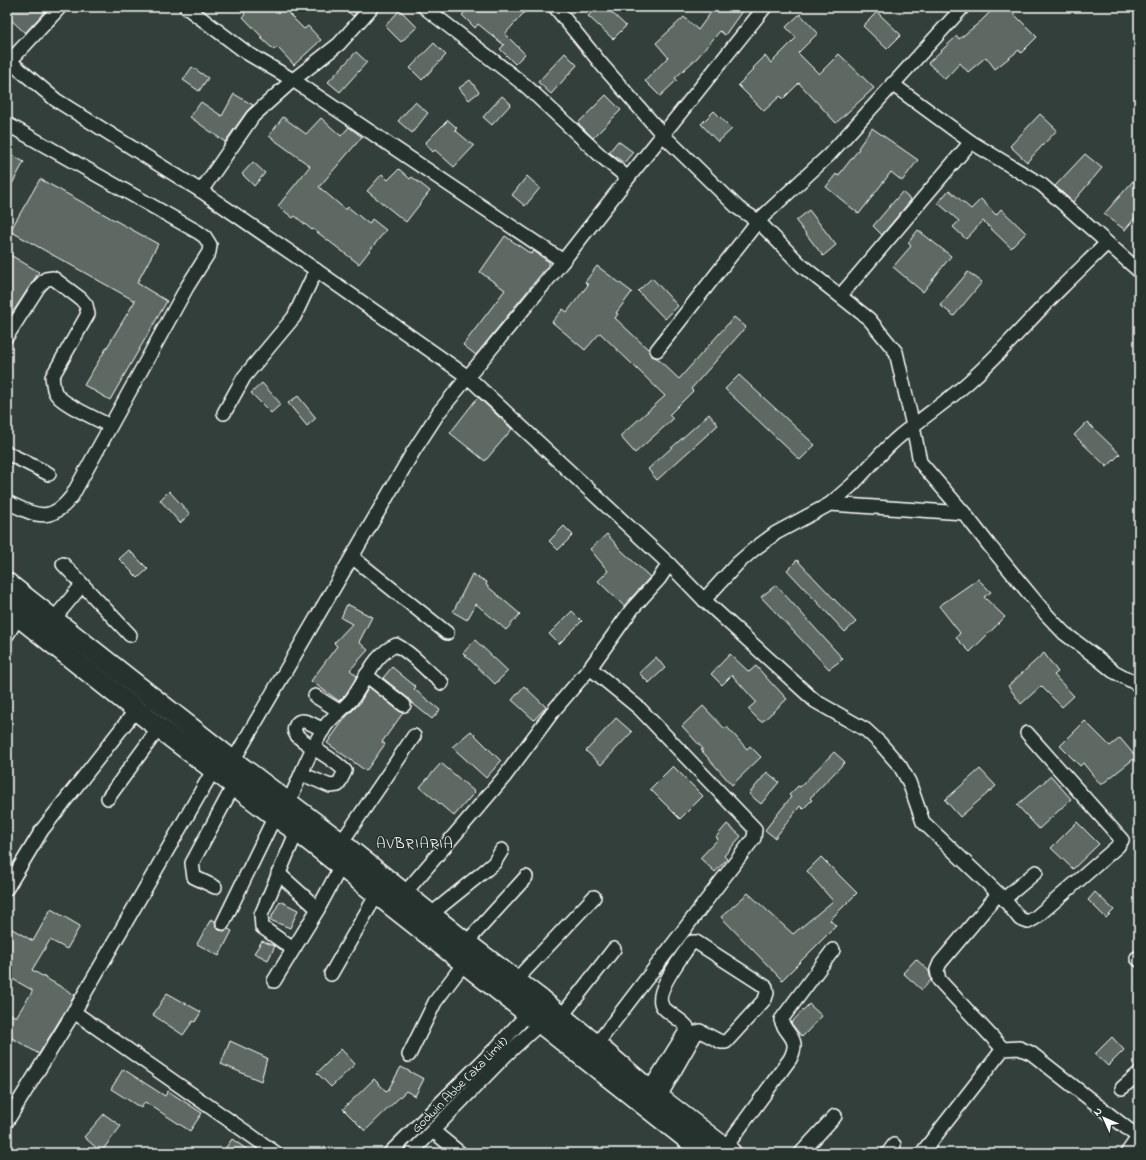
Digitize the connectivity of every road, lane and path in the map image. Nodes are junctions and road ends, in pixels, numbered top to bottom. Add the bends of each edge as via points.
1 (60, 7) edge
2 (186, 7) edge
3 (372, 7) edge
4 (424, 7) edge
5 (765, 7) edge
6 (963, 7) edge
7 (561, 9) edge
8 (8, 60) edge
9 (293, 80) junction
10 (892, 84) junction
11 (7, 124) edge
12 (663, 135) junction
13 (971, 142) junction
14 (628, 178) junction
15 (201, 191) junction
16 (758, 221) junction
17 (1107, 243) junction
18 (563, 261) junction
19 (316, 270) junction
20 (1139, 271) edge
21 (841, 295) junction
22 (7, 336) edge
23 (657, 350) dead end
24 (468, 377) junction
25 (224, 413) dead end
26 (110, 426) junction
27 (913, 426) junction
28 (7, 453) edge
29 (49, 474) dead end
30 (7, 502) edge
31 (830, 504) junction
32 (964, 513) junction
33 (352, 557) junction
34 (63, 564) dead end
35 (669, 564) junction
36 (7, 583) edge
37 (82, 585) junction
38 (704, 600) junction
39 (13, 612) edge
40 (53, 620) junction
41 (447, 633) dead end
42 (7, 635) edge
43 (130, 635) dead end
44 (590, 668) junction
45 (366, 676) junction
46 (442, 683) dead end
47 (1139, 685) edge
48 (315, 696) dead end
49 (404, 705) dead end
50 (136, 710) junction
51 (339, 712) junction
52 (159, 728) junction
53 (323, 730) junction
54 (1027, 733) dead end
55 (414, 736) dead end
56 (313, 749) junction
57 (233, 761) junction
58 (214, 769) junction
59 (302, 774) junction
60 (234, 785) junction
61 (108, 798) dead end
62 (282, 810) junction
63 (297, 831) junction
64 (340, 843) junction
65 (502, 850) dead end
66 (341, 866) junction
67 (1036, 872) dead end
68 (278, 873) junction
69 (526, 877) dead end
70 (215, 887) dead end
71 (7, 888) edge
72 (377, 894) junction
73 (404, 894) junction
74 (1001, 896) junction
75 (594, 897) dead end
76 (318, 909) junction
77 (430, 914) junction
78 (223, 923) dead end
79 (293, 949) junction
80 (614, 949) dead end
81 (833, 950) dead end
82 (465, 953) junction
83 (331, 974) dead end
84 (274, 981) dead end
85 (515, 981) junction
86 (74, 1012) junction
87 (545, 1013) junction
88 (596, 1045) junction
89 (1003, 1049) junction
90 (408, 1055) dead end
91 (1139, 1073) edge
92 (1122, 1088) dead end
93 (654, 1094) junction
94 (835, 1116) dead end
95 (7, 1121) edge
96 (432, 1131) junction
97 (1139, 1137) edge
98 (728, 1151) edge
99 (276, 1153) edge
100 (390, 1153) edge
101 (412, 1153) edge
102 (460, 1153) edge
103 (705, 1153) edge
104 (802, 1153) edge
105 (922, 1153) edge
106 (1127, 1153) edge

1 - 8 street
2 - 9 street via 247,53
3 - 9 street via 339,44
4 - 14 street via 526,86
5 - 12 street
6 - 10 street
7 - 12 street via 602,65
8 - 15 street via 56,100
9 - 15 street via 253,116
9 - 18 street
10 - 13 street
10 - 16 street via 829,155
11 - 26 street via 202,234 210,245 209,252
12 - 14 street
12 - 16 street via 738,208
13 - 17 street via 1042,185
13 - 21 street
14 - 18 street
15 - 19 street
16 - 21 street via 801,265
16 - 23 street
17 - 20 street
17 - 27 street via 972,379
18 - 24 street
19 - 24 street
19 - 25 street via 294,317 244,377
21 - 27 street via 869,318 896,352
22 - 26 street via 46,279 53,278 81,299 88,314 52,377 53,386 61,400
24 - 33 street via 439,412 413,452
24 - 35 street
26 - 30 street via 64,507 45,515 32,514
27 - 31 street via 887,447
27 - 32 street via 920,462
28 - 29 street
31 - 32 street
31 - 38 street via 776,533 753,550
32 - 47 street via 1064,633 1113,671
33 - 41 street
33 - 57 street
34 - 37 street
35 - 38 street
35 - 44 street via 632,609
36 - 40 highway
37 - 40 street
37 - 43 street
38 - 74 street via 814,701 866,730 880,743 900,766 909,782 924,822
39 - 42 street
39 - 50 highway
40 - 57 highway
44 - 73 street via 504,776
44 - 88 street via 638,708 755,829 754,838
45 - 46 street via 382,654 396,645
45 - 49 street
45 - 51 street
48 - 51 street
50 - 52 highway
50 - 71 street via 42,830
51 - 53 street
52 - 58 highway
52 - 61 street
53 - 56 street
53 - 56 street via 310,723 296,723 295,733
54 - 74 street via 1122,840 1030,922 1020,919
55 - 64 street
56 - 59 street
56 - 59 street via 339,764 345,771 338,785 330,786
57 - 62 highway
58 - 60 highway
58 - 86 street
59 - 62 street
60 - 62 highway
60 - 70 street via 192,863 194,877
62 - 63 highway
62 - 64 highway
62 - 78 street
63 - 66 highway
63 - 68 street
64 - 73 highway
65 - 77 street via 494,863
66 - 72 highway
66 - 76 street
67 - 74 street
68 - 76 street
68 - 79 street via 261,915 262,927
69 - 82 street
72 - 82 highway
72 - 83 street
73 - 77 highway
74 - 89 street via 940,962 937,970 939,980
75 - 85 street
76 - 79 street
77 - 82 highway
79 - 84 street
80 - 87 street
81 - 98 street via 781,1020 794,1042 794,1050
82 - 85 highway
82 - 87 highway
82 - 90 street via 435,1002
85 - 87 highway
86 - 95 street
86 - 99 street
87 - 88 highway
87 - 96 street, Godwin Abbe (aka Limit)
87 - 100 street, Godwin Abbe (aka Limit) via 498,1046
87 - 103 highway
88 - 93 highway
89 - 97 street via 1019,1048 1031,1053
89 - 105 street
91 - 92 street
93 - 93 street via 687,1027 663,1007 660,996 689,946 696,942 766,987 767,993 765,999 726,1042 700,1032 696,1033
93 - 98 highway
94 - 104 street
96 - 101 street, Godwin Abbe (aka Limit)
96 - 102 street
97 - 106 street

